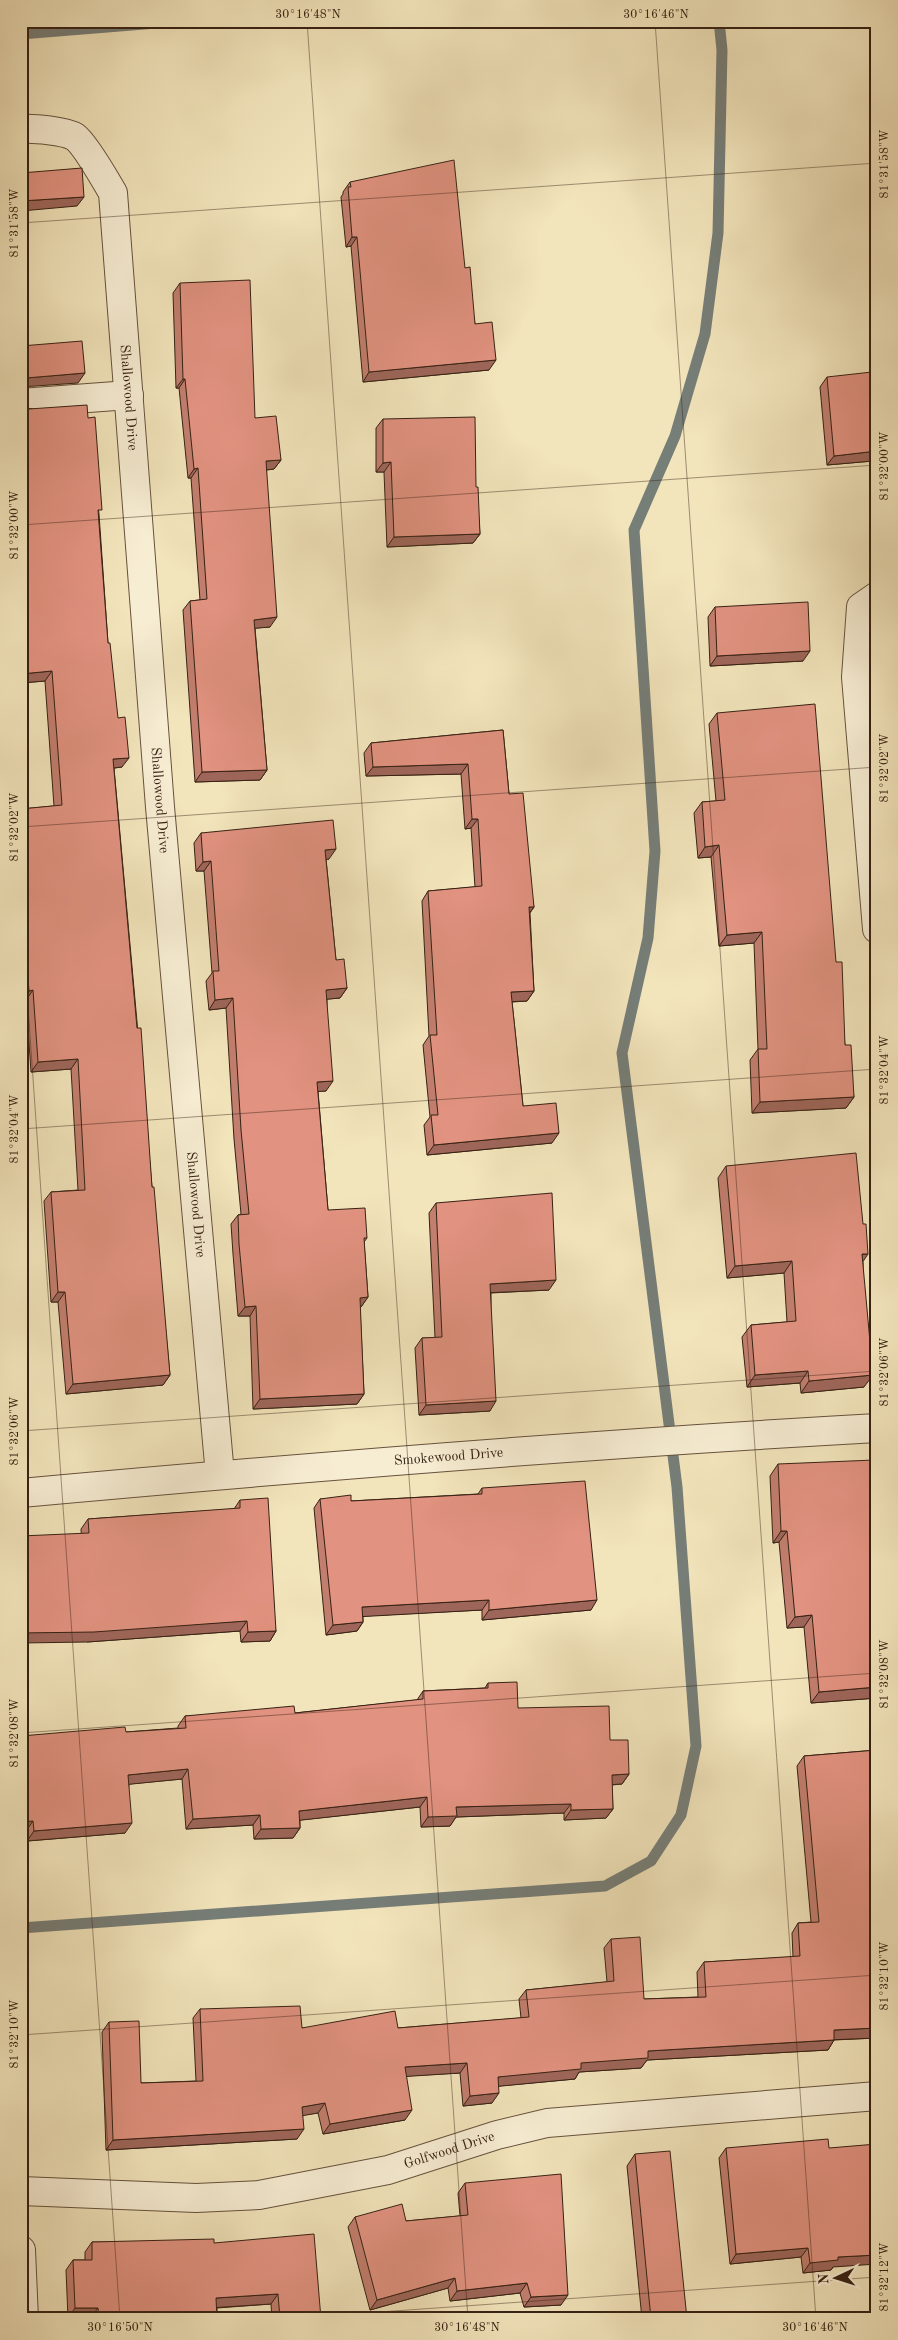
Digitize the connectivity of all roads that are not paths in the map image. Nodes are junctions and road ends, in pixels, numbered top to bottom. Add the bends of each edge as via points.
1 (21, 129) edge
2 (129, 395) junction
3 (21, 403) edge
4 (869, 602) edge
5 (877, 929) edge
6 (877, 1428) edge
7 (220, 1475) junction
8 (21, 1493) edge
9 (877, 2096) edge
10 (21, 2190) edge
11 (21, 2250) edge
12 (24, 2319) edge

1 - 2 street, Shallowood Drive via 37,128 75,137 113,192
2 - 3 street
2 - 7 street, Shallowood Drive via 160,807
4 - 5 street via 856,677
6 - 7 street, Smokewood Drive via 698,1438
7 - 8 street, Smokewood Drive
9 - 10 street, Golfwood Drive via 547,2122 388,2170 260,2195 196,2198
11 - 12 street

